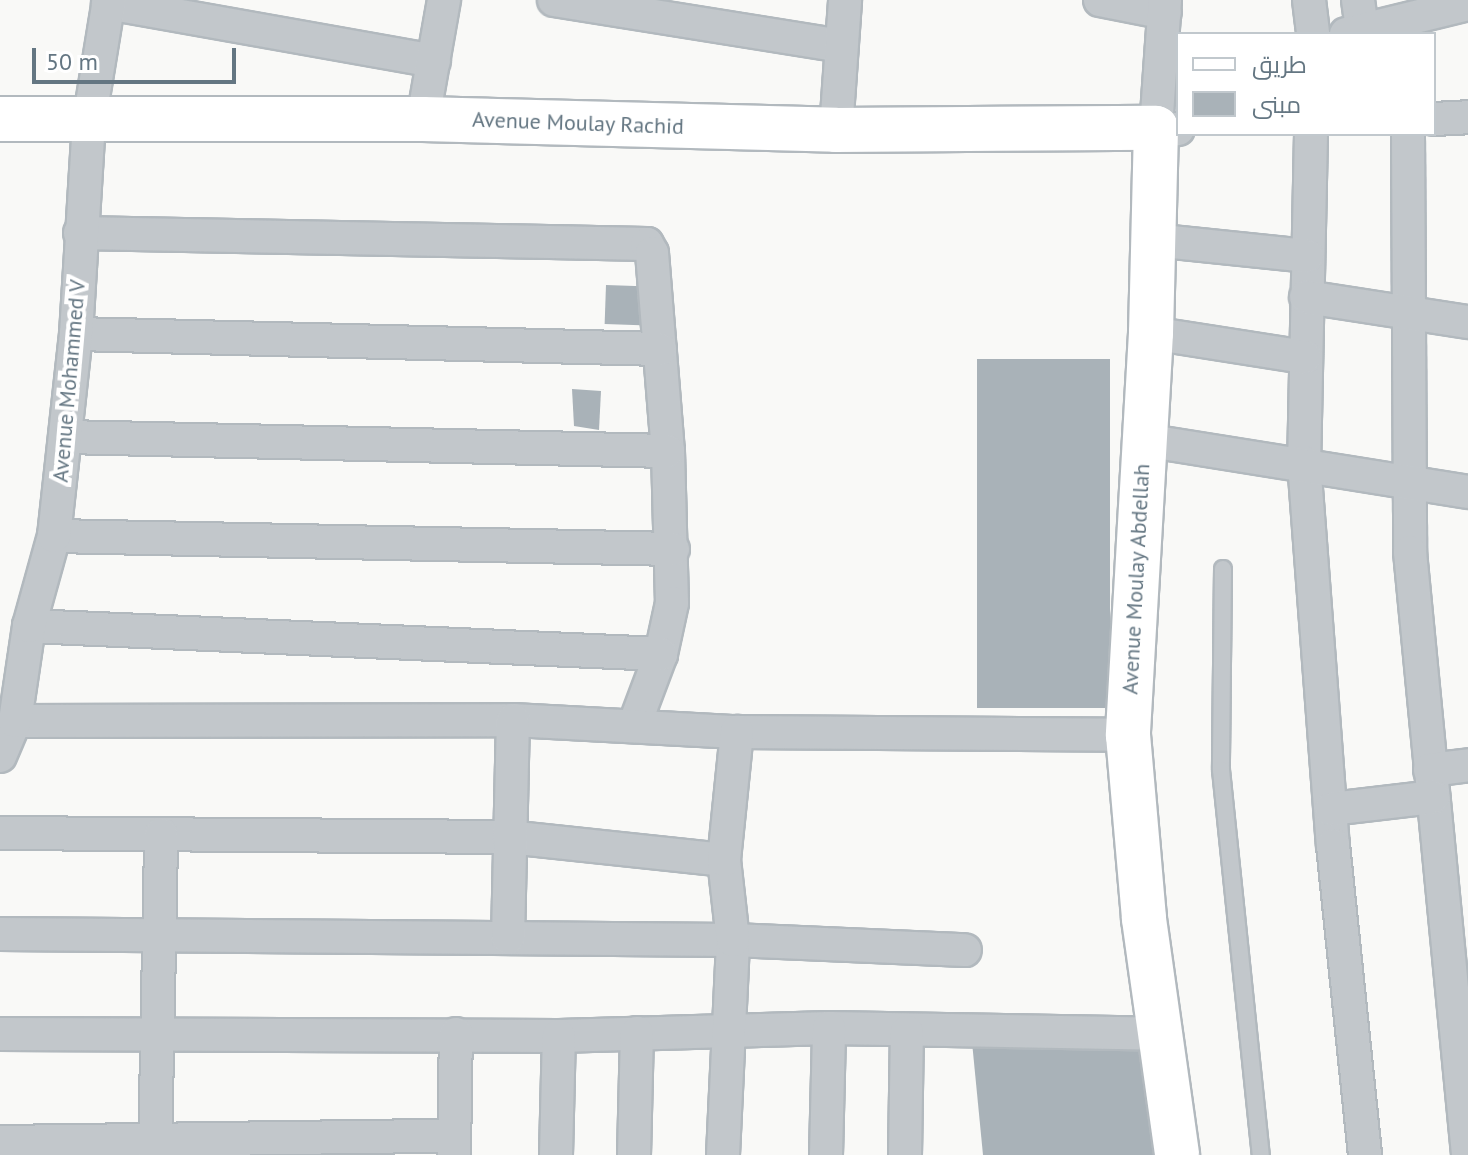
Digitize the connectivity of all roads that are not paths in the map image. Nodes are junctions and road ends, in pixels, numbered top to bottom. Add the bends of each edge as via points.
1 (444, 0) edge
2 (554, 0) edge
3 (845, 0) edge
4 (1100, 0) edge
5 (1309, 0) edge
6 (108, 2) edge
7 (1454, 4) edge
8 (1165, 6) edge
9 (1355, 21) edge
10 (1313, 32) edge
11 (841, 46) junction
12 (1170, 53) edge
13 (434, 61) junction
14 (1468, 117) edge
15 (0, 119) edge
16 (423, 119) junction
17 (1436, 119) edge
18 (89, 122) junction
19 (1167, 128) edge
20 (836, 130) junction
21 (1311, 136) edge
22 (1408, 136) edge
23 (80, 233) junction
24 (1153, 240) junction
25 (1307, 256) junction
26 (1306, 297) junction
27 (1410, 313) junction
28 (1468, 322) edge
29 (1151, 333) junction
30 (76, 334) junction
31 (660, 349) junction
32 (1305, 357) junction
33 (65, 437) junction
34 (1144, 440) junction
35 (668, 451) junction
36 (1304, 462) junction
37 (1408, 481) junction
38 (1468, 492) edge
39 (54, 536) junction
40 (673, 549) junction
41 (1223, 569) dead end
42 (18, 645) edge
43 (661, 654) junction
44 (513, 720) junction
45 (634, 726) junction
46 (737, 732) junction
47 (1128, 735) junction
48 (5, 738) edge
49 (1468, 765) edge
50 (1432, 784) junction
51 (1331, 809) junction
52 (0, 833) edge
53 (161, 834) junction
54 (509, 837) junction
55 (724, 860) junction
56 (0, 934) edge
57 (158, 935) junction
58 (508, 938) junction
59 (733, 940) junction
60 (965, 950) dead end
61 (829, 1028) junction
62 (729, 1030) junction
63 (907, 1032) junction
64 (637, 1033) junction
65 (0, 1034) edge
66 (456, 1034) junction
67 (1160, 1034) junction
68 (157, 1035) junction
69 (559, 1036) junction
70 (0, 1142) edge
71 (454, 1146) edge
72 (155, 1148) edge
73 (1468, 1154) edge
74 (556, 1155) edge
75 (634, 1155) edge
76 (723, 1155) edge
77 (826, 1155) edge
78 (905, 1155) edge
79 (1177, 1155) edge
80 (1261, 1155) edge
81 (1365, 1155) edge

1 - 13 street
2 - 11 street
3 - 11 street
4 - 8 street
5 - 10 street
6 - 13 street
6 - 18 street, Avenue Mohammed V
7 - 9 street
8 - 12 street, Avenue Moulay Abdellah
11 - 20 street
12 - 19 street, Avenue Moulay Abdellah
13 - 16 street
14 - 17 street
15 - 18 street, Avenue Moulay Rachid
16 - 18 street, Avenue Moulay Rachid
16 - 20 street, Avenue Moulay Rachid
18 - 23 street, Avenue Mohammed V
19 - 20 street, Avenue Moulay Rachid
19 - 24 street, Avenue Moulay Abdellah
21 - 25 street
22 - 27 street
23 - 30 street, Avenue Mohammed V
23 - 31 street via 455,243 637,240 652,253
24 - 25 street
24 - 29 street, Avenue Moulay Abdellah
25 - 26 street
26 - 27 street
26 - 32 street
27 - 28 street
27 - 37 street
29 - 32 street
29 - 34 street, Avenue Moulay Abdellah
30 - 31 street
30 - 33 street, Avenue Mohammed V
31 - 35 street
32 - 36 street
33 - 35 street
33 - 39 street, Avenue Mohammed V
34 - 36 street
34 - 47 street, Avenue Moulay Abdellah
35 - 40 street
36 - 37 street
36 - 51 street
37 - 38 street
37 - 50 street
39 - 40 street
39 - 42 street, Avenue Mohammed V
40 - 43 street via 672,603
41 - 80 lane via 1221,770
42 - 43 street
42 - 48 street, Avenue Mohammed V
43 - 45 street
44 - 45 street
44 - 48 street
44 - 54 street
45 - 46 street
46 - 47 street
46 - 55 street
47 - 67 street, Avenue Moulay Abdellah
49 - 50 street
50 - 51 street
50 - 73 street
51 - 81 street
52 - 53 street
53 - 54 street
53 - 57 street
54 - 55 street
54 - 58 street
55 - 59 street
56 - 57 street
57 - 58 street
57 - 68 street
58 - 59 street
59 - 60 street
59 - 62 street
61 - 62 street
61 - 63 street
61 - 77 street
62 - 64 street
62 - 76 street
63 - 67 street
63 - 78 street
64 - 69 street
64 - 75 street
65 - 68 street
66 - 68 street
66 - 69 street
66 - 71 street
67 - 79 street, Avenue Moulay Abdellah
68 - 72 street
69 - 74 street
70 - 72 street
71 - 72 street

